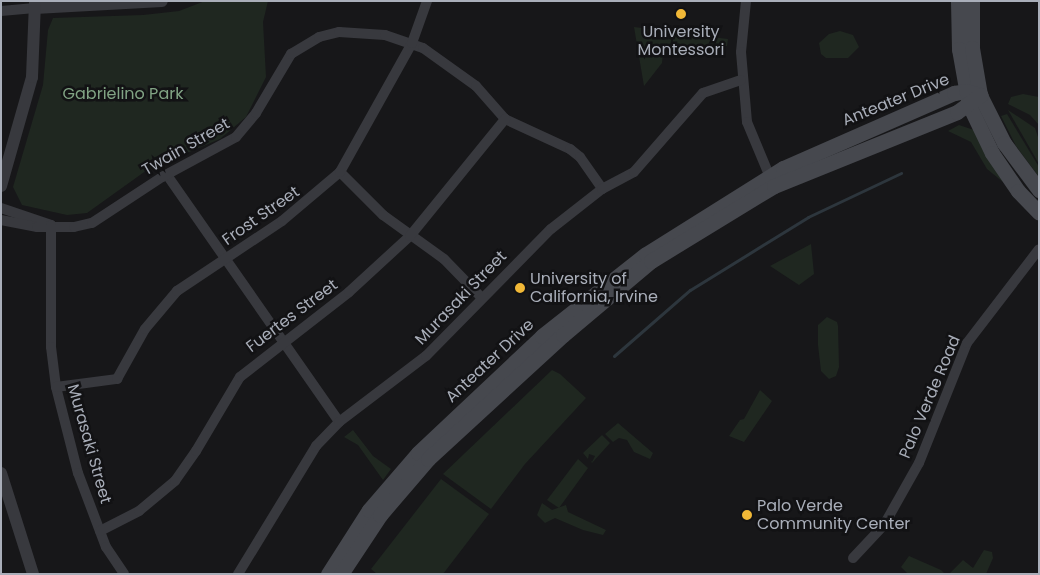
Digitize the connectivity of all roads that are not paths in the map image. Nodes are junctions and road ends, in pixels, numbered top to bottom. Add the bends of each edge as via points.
1 (162, 1) edge
2 (427, 1) edge
3 (746, 1) edge
4 (958, 1) edge
5 (972, 1) edge
6 (35, 5) edge
7 (1, 10) edge
8 (412, 43) junction
9 (741, 80) junction
10 (972, 97) junction
11 (505, 119) junction
12 (340, 172) junction
13 (167, 175) junction
14 (772, 182) junction
15 (1, 186) edge
16 (602, 189) junction
17 (1039, 190) edge
18 (1, 208) edge
19 (1039, 213) edge
20 (1, 220) edge
21 (51, 225) junction
22 (410, 236) junction
23 (1039, 249) edge
24 (225, 259) junction
25 (631, 264) junction
26 (482, 298) junction
27 (283, 343) junction
28 (548, 349) junction
29 (56, 387) junction
30 (339, 422) junction
31 (1, 473) edge
32 (100, 531) junction
33 (853, 558) dead end
34 (33, 574) edge
35 (124, 574) edge
36 (238, 574) edge
37 (328, 574) edge
38 (341, 574) edge

1 - 6 street
2 - 8 street, Frost Street
3 - 9 street
4 - 10 main road via 959,49
5 - 10 main road
6 - 7 street
6 - 15 street via 32,77
8 - 11 street, Twain Street via 476,86
8 - 12 street, Frost Street
8 - 13 street, Twain Street via 385,35 352,32 329,34 308,42 281,66 244,130
9 - 14 street via 747,122
9 - 16 street, Murasaki Street via 703,93 634,172
10 - 14 main road, Anteater Drive via 954,94 870,129 783,168
10 - 17 main road
10 - 19 main road via 992,153 1018,191
11 - 16 street, Twain Street via 570,149 580,157
11 - 22 street, Fuertes Street
12 - 22 street via 382,215
12 - 24 street, Frost Street via 282,221
13 - 21 street, Twain Street via 92,223 74,227
13 - 24 street
14 - 25 main road, Anteater Drive via 692,222
14 - 28 main road, Anteater Drive via 651,261
16 - 26 street, Murasaki Street via 551,228
18 - 21 street, Twain Street
20 - 21 street, Twain Street via 38,227
21 - 29 street, Murasaki Street via 51,347
22 - 26 street via 444,259
22 - 27 street, Fuertes Street via 349,292
23 - 33 street, Palo Verde Road via 967,343 919,463 884,525
24 - 27 street
24 - 29 street, Frost Street via 166,301 145,329 117,379
25 - 28 main road via 621,278 553,338
25 - 37 main road, Anteater Drive via 542,336 418,453 369,510
26 - 30 street, Murasaki Street via 426,356
27 - 30 street
27 - 32 street, Fuertes Street via 248,369 232,386 196,451 175,481 139,511
28 - 38 main road, Anteater Drive via 428,459 380,515
29 - 32 street, Murasaki Street via 78,473
30 - 36 street, Murasaki Street via 316,446
31 - 34 street
32 - 35 street, Murasaki Street

